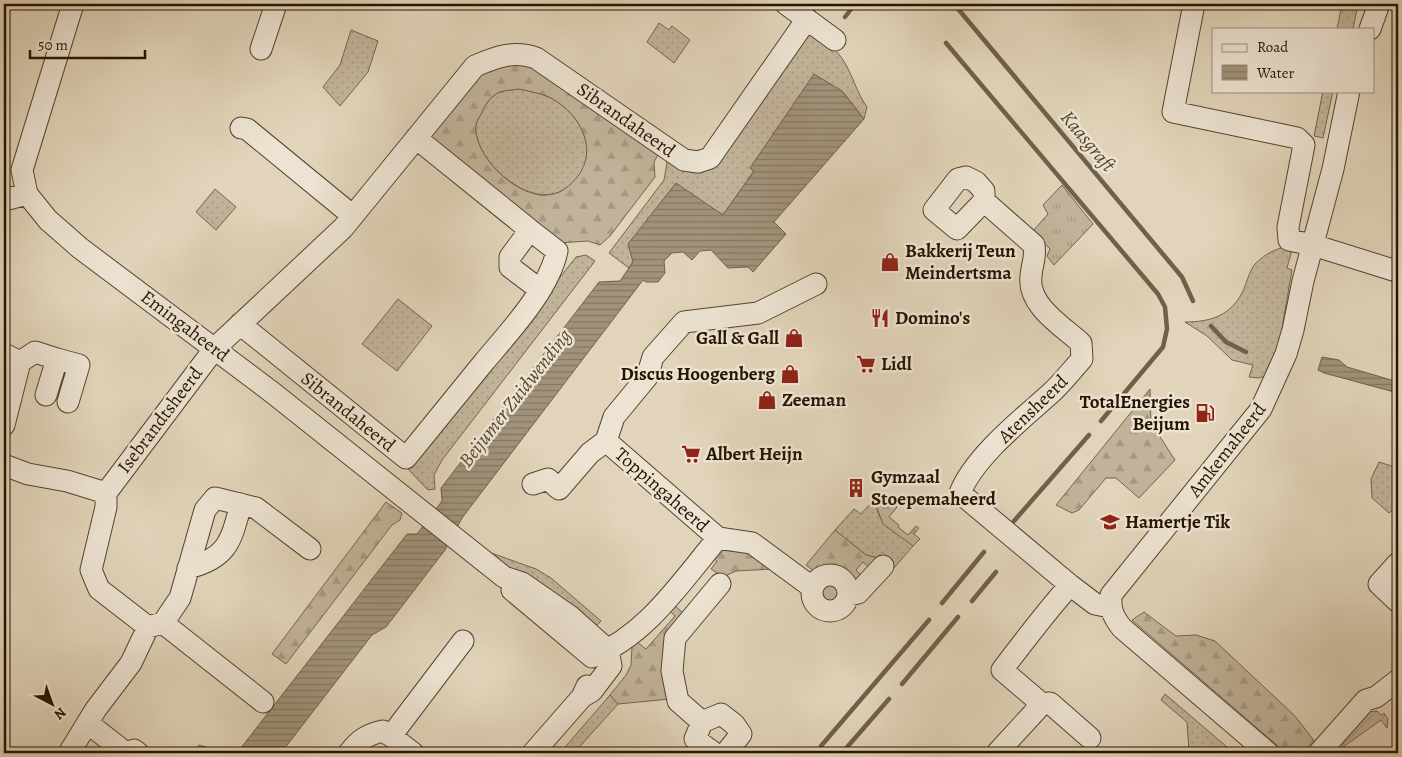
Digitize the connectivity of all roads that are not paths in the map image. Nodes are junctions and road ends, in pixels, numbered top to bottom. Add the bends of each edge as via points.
1 (73, 4) edge
2 (276, 4) edge
3 (786, 4) edge
4 (1194, 4) edge
5 (1366, 4) edge
6 (1379, 4) edge
7 (807, 19) junction
8 (1361, 28) edge
9 (1370, 28) edge
10 (835, 40) dead end
11 (261, 49) dead end
12 (1349, 92) edge
13 (241, 128) dead end
14 (416, 138) junction
15 (27, 194) junction
16 (4, 200) edge
17 (984, 201) dead end
18 (353, 216) junction
19 (530, 230) junction
20 (1313, 245) junction
21 (1398, 268) edge
22 (816, 284) dead end
23 (539, 289) junction
24 (240, 324) junction
25 (215, 348) junction
26 (12, 358) edge
27 (58, 358) junction
28 (46, 395) dead end
29 (68, 402) dead end
30 (4, 426) edge
31 (606, 441) junction
32 (4, 465) edge
33 (533, 484) dead end
34 (106, 492) junction
35 (241, 504) junction
36 (718, 538) junction
37 (310, 549) dead end
38 (1398, 563) edge
39 (883, 566) dead end
40 (188, 568) junction
41 (720, 584) dead end
42 (1070, 585) junction
43 (670, 596) junction
44 (1398, 602) edge
45 (1110, 606) junction
46 (694, 615) junction
47 (156, 625) junction
48 (463, 641) dead end
49 (600, 654) junction
50 (1398, 680) edge
51 (263, 702) dead end
52 (1042, 704) junction
53 (702, 722) junction
54 (89, 724) junction
55 (391, 736) junction
56 (1090, 738) dead end
57 (69, 753) edge
58 (138, 753) edge
59 (349, 753) edge
60 (413, 753) edge
61 (532, 753) edge
62 (714, 753) edge
63 (726, 753) edge
64 (997, 753) edge
65 (1268, 753) edge
66 (1320, 753) edge

1 - 15 street, Emingaheerd via 22,170
2 - 11 street
3 - 7 street
4 - 20 street via 1173,112 1297,138 1304,145 1288,227 1289,240
5 - 8 street
6 - 9 street
7 - 10 street
7 - 14 street, Sibrandaheerd via 710,158 698,162 684,160 536,58 523,53 499,55 475,66
12 - 20 street, Amkemaheerd
13 - 18 street via 248,129
14 - 18 street, Sibrandaheerd
14 - 19 street, Sibrandaheerd
15 - 16 street
15 - 25 street, Emingaheerd via 48,220 80,248
17 - 42 street, Atensheerd via 1034,245 1036,258 1030,277 1036,302 1081,343 1082,359 1052,392 1003,436 964,481 960,493
18 - 24 street, Sibrandaheerd
19 - 23 street, Sibrandaheerd via 557,251 554,267
19 - 23 street via 510,257 510,267
20 - 21 street via 1393,270
20 - 45 street, Amkemaheerd via 1286,354 1261,409 1128,572 1111,596
22 - 31 street, Toppingaheerd via 758,313 684,322 653,357 647,377 614,417
23 - 24 street, Sibrandaheerd via 518,320 406,458
24 - 25 street, Sibrandaheerd
25 - 34 street, Isebrandtsheerd
25 - 49 street, Emingaheerd via 504,577 522,582 571,617
26 - 27 street via 35,352
26 - 30 street
27 - 28 street
27 - 29 street via 79,365
31 - 33 street, Toppingaheerd via 590,452 559,489 548,479
31 - 36 street, Toppingaheerd
32 - 34 street, Isebrandtsheerd via 28,474 66,480
34 - 47 street, Isebrandtsheerd via 106,507 91,570 99,589
35 - 37 street via 256,508
35 - 40 street via 231,541 209,563
35 - 40 street via 216,498 205,510
36 - 39 street via 752,543 813,588 820,578 831,575 846,583 849,594 858,593
36 - 43 street
38 - 44 street via 1379,584
40 - 47 street via 180,598
41 - 46 street
42 - 45 street, Atensheerd via 1095,604
42 - 52 street via 1002,670
43 - 46 street
43 - 49 street via 641,627
45 - 65 street via 1113,617 1122,628
46 - 53 street via 675,638 672,671 678,701
47 - 51 street, Isebrandtsheerd
47 - 54 street via 96,709
48 - 55 street
49 - 61 street via 582,697
50 - 66 street via 1366,700
52 - 56 street via 1050,704
52 - 64 street
53 - 62 street via 695,739
53 - 63 street via 721,714 734,724 741,734
54 - 57 street
54 - 58 street via 126,753 134,750
55 - 59 street via 383,731 368,734
55 - 60 street

